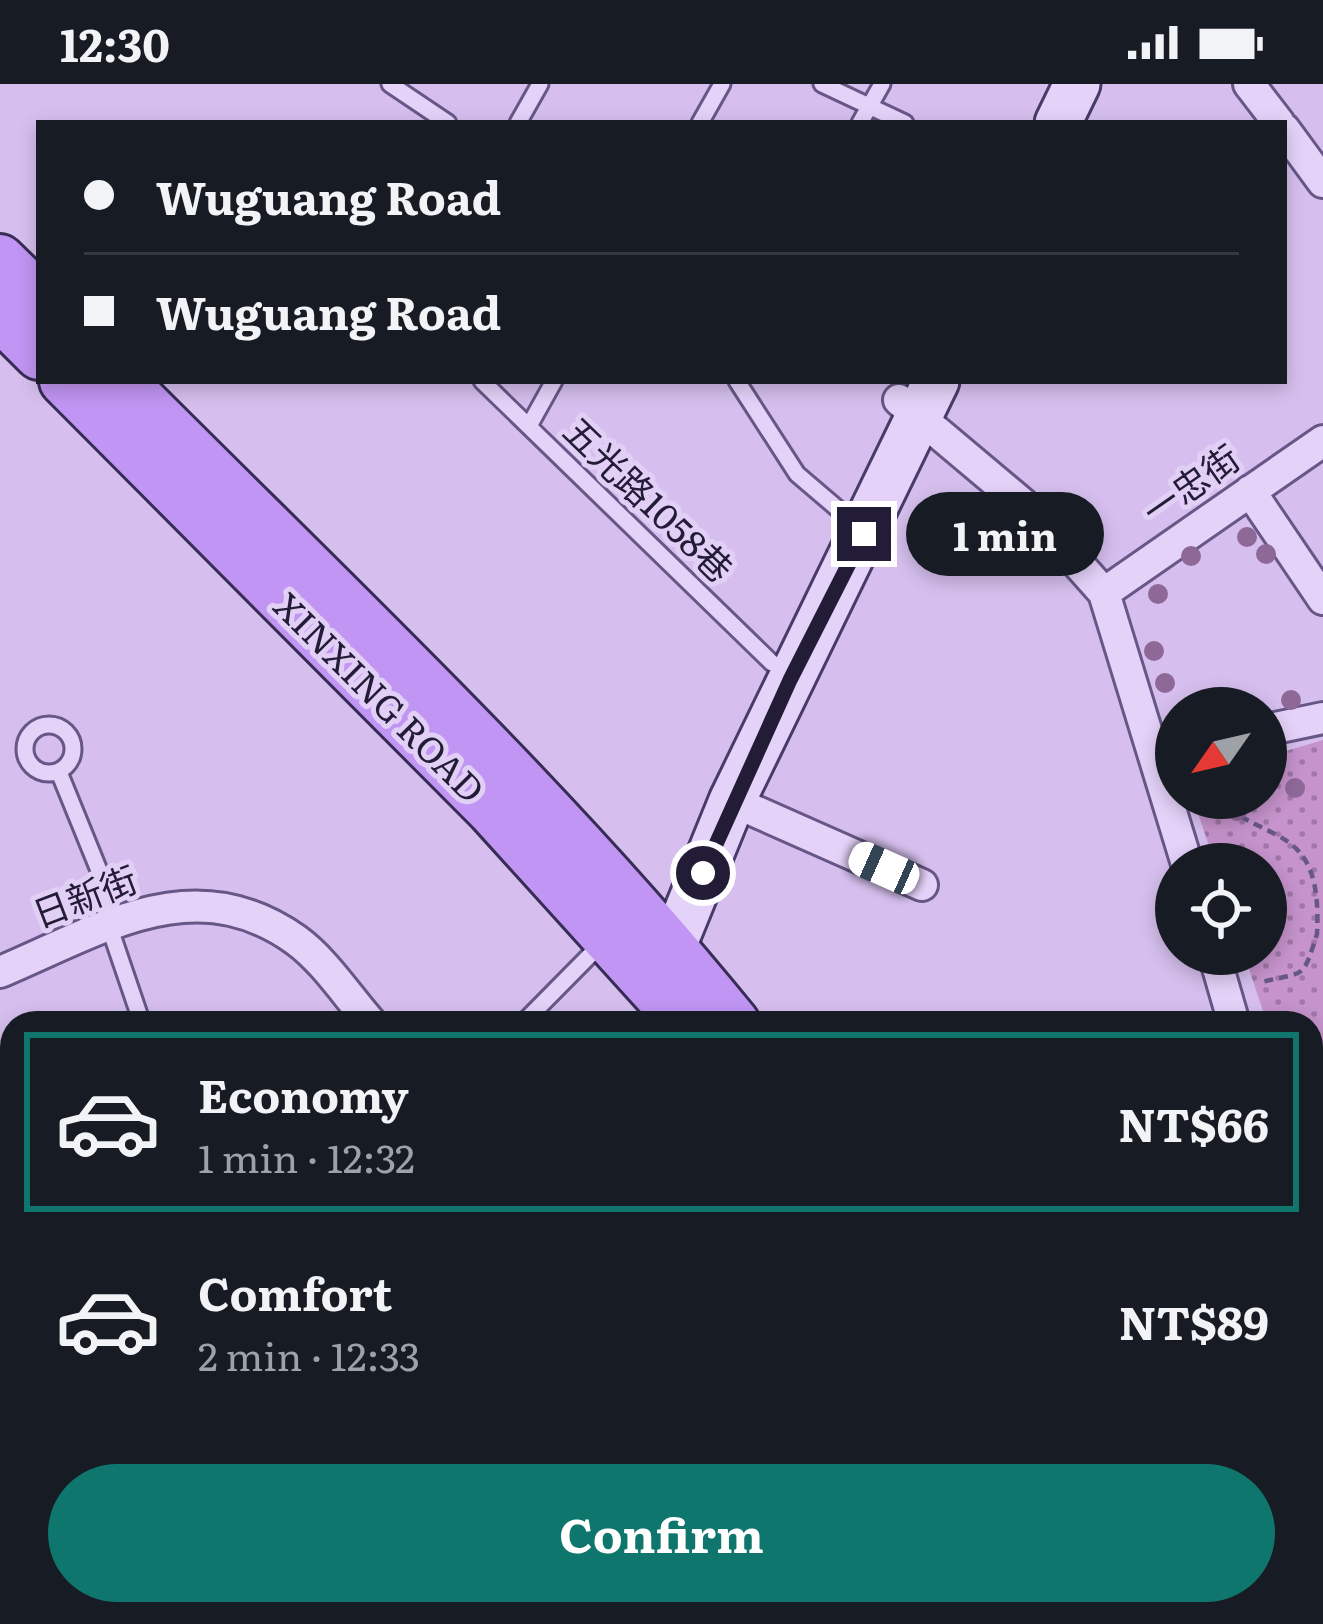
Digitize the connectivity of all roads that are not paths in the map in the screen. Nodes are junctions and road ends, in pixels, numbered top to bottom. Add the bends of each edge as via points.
1 (391, 84) edge
2 (540, 84) edge
3 (722, 84) edge
4 (822, 84) edge
5 (882, 84) edge
6 (1045, 84) edge
7 (1077, 84) edge
8 (1249, 84) edge
9 (869, 107) junction
10 (444, 120) edge
11 (520, 120) edge
12 (702, 120) edge
13 (862, 120) edge
14 (898, 120) edge
15 (1028, 120) edge
16 (1059, 120) edge
17 (1277, 120) edge
18 (1287, 133) edge
19 (1323, 182) edge
20 (0, 259) edge
21 (36, 294) edge
22 (0, 316) edge
23 (36, 353) edge
24 (67, 384) edge
25 (125, 384) edge
26 (485, 384) edge
27 (552, 384) edge
28 (739, 384) edge
29 (916, 394) edge
30 (529, 426) junction
31 (1323, 441) edge
32 (1250, 491) junction
33 (845, 515) junction
34 (1104, 593) junction
35 (1323, 599) edge
36 (772, 663) junction
37 (1323, 718) edge
38 (1155, 724) edge
39 (1287, 726) edge
40 (59, 772) dead end
41 (732, 801) junction
42 (922, 885) dead end
43 (109, 926) junction
44 (644, 935) junction
45 (0, 972) edge
46 (1220, 975) edge
47 (138, 1011) edge
48 (360, 1011) edge
49 (540, 1011) edge
50 (664, 1011) edge
51 (664, 1011) edge
52 (723, 1011) edge
53 (1231, 1011) edge

1 - 10 lane
2 - 11 lane
3 - 12 lane
4 - 9 lane
5 - 9 lane
6 - 15 main road
7 - 16 main road
8 - 17 street
9 - 13 lane
9 - 14 lane
18 - 19 street
20 - 21 main road
22 - 23 main road
24 - 44 main road, XINXING ROAD via 491,810
25 - 44 main road, XINXING ROAD via 488,750
26 - 30 lane, 五光路1058巷
27 - 30 lane
28 - 33 lane via 797,474
29 - 33 main road
29 - 34 street
29 - 41 main road
30 - 36 lane, 五光路1058巷
31 - 32 street, 一忠街
32 - 34 street, 一忠街
32 - 35 street
33 - 36 main road
34 - 38 street
36 - 44 main road
37 - 39 street
40 - 43 lane via 110,900
41 - 42 street
41 - 44 main road
43 - 45 street, 日新街
43 - 47 lane
43 - 48 street, 日新街 via 155,909 217,903 297,940
44 - 49 lane
44 - 50 main road, XINXING ROAD
44 - 51 main road
44 - 52 main road, XINXING ROAD
46 - 53 street

